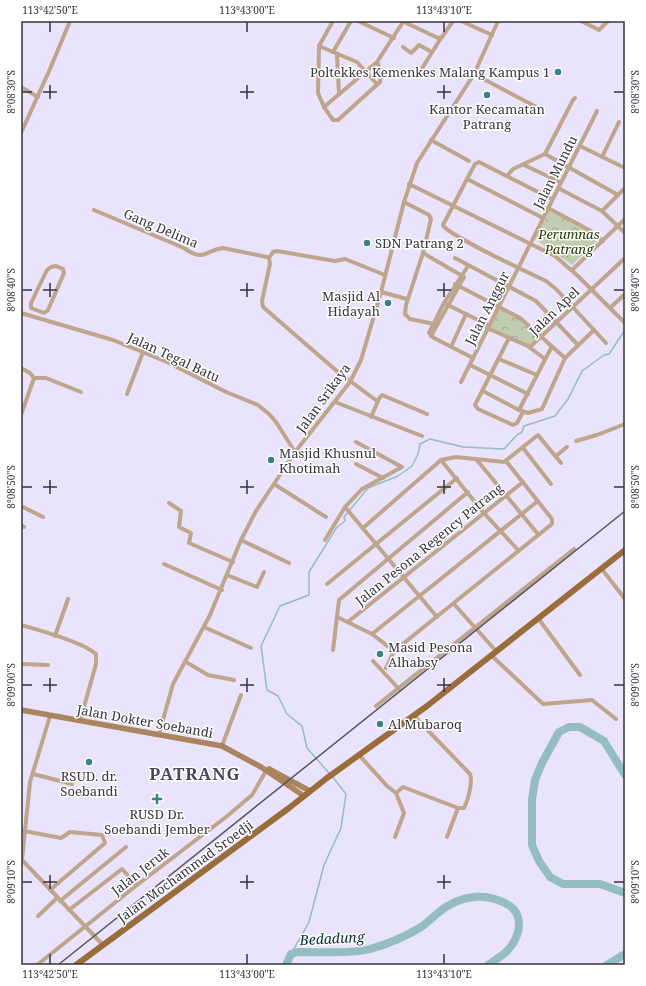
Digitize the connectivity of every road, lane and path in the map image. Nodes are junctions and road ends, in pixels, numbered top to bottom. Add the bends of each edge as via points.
1 (70, 21) edge
2 (333, 21) edge
3 (351, 21) edge
4 (358, 21) edge
5 (453, 21) edge
6 (461, 21) edge
7 (498, 21) edge
8 (581, 21) edge
9 (608, 21) edge
10 (402, 22) edge
11 (492, 35) junction
12 (441, 37) junction
13 (394, 38) junction
14 (319, 46) junction
15 (403, 48) dead end
16 (432, 52) junction
17 (335, 53) junction
18 (377, 62) junction
19 (421, 70) dead end
20 (366, 71) junction
21 (474, 74) junction
22 (378, 84) junction
23 (21, 87) edge
24 (339, 94) junction
25 (38, 97) junction
26 (575, 98) dead end
27 (324, 107) junction
28 (542, 110) dead end
29 (597, 110) dead end
30 (619, 122) dead end
31 (21, 133) edge
32 (432, 140) junction
33 (580, 146) junction
34 (544, 154) junction
35 (602, 157) junction
36 (469, 161) dead end
37 (625, 162) edge
38 (524, 165) junction
39 (568, 168) junction
40 (624, 168) edge
41 (507, 176) junction
42 (466, 179) junction
43 (560, 182) junction
44 (409, 184) junction
45 (558, 188) junction
46 (625, 188) edge
47 (618, 195) junction
48 (552, 199) junction
49 (404, 202) junction
50 (453, 205) junction
51 (548, 208) junction
52 (94, 210) dead end
53 (602, 211) junction
54 (543, 218) junction
55 (625, 219) edge
56 (618, 226) junction
57 (625, 233) edge
58 (603, 241) junction
59 (530, 243) junction
60 (423, 253) junction
61 (269, 258) junction
62 (455, 258) dead end
63 (625, 258) edge
64 (468, 266) junction
65 (519, 267) junction
66 (572, 270) junction
67 (386, 275) junction
68 (461, 275) junction
69 (457, 284) junction
70 (508, 286) junction
71 (591, 289) junction
72 (381, 292) junction
73 (625, 294) edge
74 (408, 299) junction
75 (446, 304) junction
76 (498, 306) junction
77 (573, 307) junction
78 (610, 308) junction
79 (36, 310) junction
80 (21, 313) edge
81 (466, 314) junction
82 (34, 317) junction
83 (557, 322) junction
84 (623, 322) edge
85 (434, 324) junction
86 (488, 326) junction
87 (594, 330) junction
88 (431, 336) junction
89 (541, 337) junction
90 (509, 338) junction
91 (606, 343) dead end
92 (578, 345) junction
93 (451, 347) junction
94 (529, 347) junction
95 (551, 348) junction
96 (143, 352) junction
97 (473, 358) junction
98 (565, 358) junction
99 (499, 359) junction
100 (546, 359) junction
101 (470, 365) junction
102 (21, 368) edge
103 (491, 375) junction
104 (537, 375) junction
105 (34, 378) junction
106 (350, 382) junction
107 (461, 382) dead end
108 (483, 391) junction
109 (81, 392) dead end
110 (127, 394) dead end
111 (528, 394) junction
112 (378, 401) junction
113 (335, 402) junction
114 (521, 411) junction
115 (427, 414) dead end
116 (21, 415) edge
117 (372, 417) junction
118 (625, 424) edge
119 (422, 436) dead end
120 (576, 441) dead end
121 (356, 442) dead end
122 (567, 447) dead end
123 (523, 448) junction
124 (295, 452) junction
125 (556, 456) junction
126 (476, 458) junction
127 (441, 460) junction
128 (506, 461) junction
129 (561, 463) dead end
130 (356, 464) dead end
131 (383, 478) junction
132 (457, 478) junction
133 (523, 482) junction
134 (274, 484) junction
135 (551, 484) dead end
136 (468, 492) junction
137 (505, 496) junction
138 (538, 501) junction
139 (170, 504) dead end
140 (21, 506) edge
141 (346, 508) junction
142 (483, 512) junction
143 (521, 514) junction
144 (43, 517) dead end
145 (326, 517) dead end
146 (363, 528) junction
147 (500, 530) junction
148 (538, 534) junction
149 (241, 540) junction
150 (325, 540) dead end
151 (376, 544) junction
152 (574, 548) dead end
153 (518, 550) junction
154 (625, 550) edge
155 (387, 558) junction
156 (233, 562) junction
157 (289, 563) dead end
158 (164, 564) dead end
159 (602, 568) junction
160 (264, 572) dead end
161 (227, 576) junction
162 (405, 577) junction
163 (328, 584) dead end
164 (222, 590) junction
165 (419, 595) junction
166 (68, 599) dead end
167 (625, 599) edge
168 (454, 604) junction
169 (337, 617) junction
170 (437, 617) junction
171 (537, 618) junction
172 (349, 622) junction
173 (21, 625) edge
174 (204, 627) junction
175 (475, 627) junction
176 (372, 634) junction
177 (55, 636) junction
178 (250, 648) dead end
179 (333, 650) dead end
180 (394, 651) junction
181 (494, 653) junction
182 (373, 660) dead end
183 (186, 662) junction
184 (21, 664) edge
185 (48, 665) dead end
186 (386, 668) dead end
187 (580, 675) dead end
188 (234, 680) dead end
189 (399, 689) junction
190 (241, 695) dead end
191 (376, 706) dead end
192 (21, 710) edge
193 (50, 716) junction
194 (414, 716) junction
195 (616, 719) dead end
196 (80, 721) junction
197 (159, 734) junction
198 (222, 746) junction
199 (359, 755) junction
200 (263, 769) junction
201 (33, 774) junction
202 (72, 784) dead end
203 (307, 793) junction
204 (396, 793) junction
205 (458, 808) junction
206 (21, 813) edge
207 (26, 815) junction
208 (24, 831) junction
209 (395, 837) dead end
210 (447, 838) dead end
211 (126, 847) dead end
212 (21, 860) edge
213 (137, 885) junction
214 (50, 890) junction
215 (59, 900) junction
216 (69, 910) junction
217 (38, 916) dead end
218 (86, 926) junction
219 (103, 945) junction
220 (37, 965) edge
221 (76, 965) edge

1 - 25 street
2 - 14 street
3 - 17 street
4 - 13 street
5 - 12 street
6 - 11 street
7 - 11 street, Jalan Srikaya
8 - 9 street via 599,30
10 - 12 street via 438,38
10 - 13 street
11 - 21 street, Jalan Srikaya
12 - 16 street
13 - 18 street
14 - 17 street
14 - 27 street via 318,93
15 - 16 street via 411,53 419,45
16 - 19 street
17 - 20 street via 357,62
17 - 24 street
18 - 20 street
18 - 22 street via 381,71
20 - 22 street
20 - 24 street
21 - 28 street
21 - 32 street, Jalan Srikaya
22 - 27 street via 338,120 333,120
23 - 25 street
24 - 27 street
25 - 31 street
26 - 34 street
29 - 33 street, Jalan Mundu
30 - 35 street
32 - 36 street
32 - 44 street, Jalan Srikaya via 417,163
33 - 35 street
33 - 39 street, Jalan Mundu
34 - 38 street
34 - 39 street
35 - 40 street
37 - 40 street
38 - 41 street via 512,169
38 - 43 street
39 - 43 street, Jalan Mundu
39 - 47 street
41 - 42 street via 479,162
41 - 48 street
42 - 50 street
42 - 54 street
43 - 45 street, Jalan Mundu
44 - 49 street, Jalan Srikaya
44 - 50 street
45 - 48 street, Jalan Mundu
45 - 53 street
46 - 47 street
47 - 53 street
48 - 51 street, Jalan Mundu
49 - 60 street via 431,216
49 - 67 street, Jalan Srikaya
50 - 59 street
50 - 65 street via 443,228
51 - 54 street, Jalan Mundu
51 - 58 street via 591,231
52 - 61 street, Gang Delima via 184,248 192,254 207,255 223,248
53 - 56 street
54 - 59 street, Jalan Mundu
55 - 56 street
56 - 57 street
56 - 58 street
58 - 66 street
59 - 65 street, Jalan Anggur
59 - 66 street via 555,256
60 - 68 street
60 - 74 street
61 - 67 street via 276,250 335,261 345,259
61 - 106 street via 263,306
62 - 64 street
63 - 71 street, Jalan Apel
64 - 68 street
64 - 70 street
65 - 70 street, Jalan Anggur
65 - 77 street via 546,281
66 - 71 street
67 - 72 street, Jalan Srikaya
68 - 69 street
69 - 75 street
69 - 76 street
70 - 76 street, Jalan Anggur
70 - 83 street via 536,302
71 - 77 street, Jalan Apel
71 - 78 street
72 - 74 street
72 - 106 street, Jalan Srikaya via 361,360
73 - 78 street
74 - 85 street via 405,312 407,318
75 - 81 street, Jalan Apel
75 - 85 street
75 - 88 street
76 - 86 street, Jalan Anggur
76 - 89 street via 520,318
77 - 83 street, Jalan Apel
77 - 87 street
78 - 84 street
79 - 79 street via 31,308 32,303 47,270 53,266 61,268 64,273 48,310 44,313
79 - 82 street
80 - 82 street, Jalan Tegal Batu
81 - 86 street, Jalan Apel
81 - 93 street
82 - 96 street, Jalan Tegal Batu via 99,334
83 - 89 street, Jalan Apel
83 - 92 street
85 - 88 street via 429,332
86 - 90 street, Jalan Apel
86 - 97 street, Jalan Anggur
87 - 91 street
87 - 92 street
88 - 93 street
89 - 94 street, Jalan Apel
89 - 95 street
90 - 94 street, Jalan Apel
90 - 99 street
92 - 98 street
93 - 97 street
94 - 100 street
95 - 98 street
95 - 100 street
96 - 110 street
96 - 124 street, Jalan Tegal Batu via 263,408 276,422
97 - 101 street, Jalan Anggur
98 - 114 street via 542,409 530,413
99 - 103 street
99 - 104 street
100 - 104 street
101 - 103 street
101 - 107 street, Jalan Anggur
102 - 105 street via 30,372
103 - 108 street
103 - 111 street
104 - 111 street
105 - 109 street via 46,378
105 - 116 street
106 - 112 street
106 - 113 street, Jalan Srikaya
108 - 114 street
108 - 114 street via 475,403 478,409 513,425 516,424
111 - 114 street
112 - 115 street via 382,395
112 - 117 street
113 - 117 street
113 - 124 street, Jalan Srikaya
117 - 119 street
118 - 120 street
121 - 131 street via 401,465 400,469
122 - 125 street
123 - 125 street via 538,435
123 - 128 street
123 - 135 street
124 - 134 street, Jalan Srikaya
125 - 129 street
126 - 127 street via 456,457
126 - 128 street via 495,462
126 - 137 street
127 - 132 street
127 - 146 street
128 - 133 street
130 - 131 street
131 - 141 street via 364,487
132 - 136 street
132 - 151 street
133 - 137 street, Jalan Pesona Regency Patrang
133 - 138 street
134 - 145 street
134 - 149 street, Jalan Srikaya
136 - 142 street
136 - 155 street
137 - 142 street, Jalan Pesona Regency Patrang
137 - 143 street
138 - 143 street
138 - 148 street via 553,521
139 - 156 street via 180,511 179,527 192,533 189,543
140 - 144 street
141 - 146 street
141 - 150 street
142 - 147 street
142 - 162 street, Jalan Pesona Regency Patrang
143 - 147 street
143 - 148 street
146 - 151 street
147 - 153 street
147 - 165 street
148 - 153 street
149 - 156 street, Jalan Srikaya
149 - 157 street
151 - 155 street
151 - 163 street
152 - 175 street
153 - 168 street
154 - 159 main road, Jalan Mochammad Sroedji
155 - 162 street
155 - 169 street via 339,600
156 - 161 street, Jalan Srikaya
158 - 164 street
159 - 167 street
159 - 171 main road, Jalan Mochammad Sroedji
160 - 161 street via 257,587
161 - 164 street, Jalan Srikaya
162 - 165 street
162 - 172 street, Jalan Pesona Regency Patrang
164 - 174 street, Jalan Srikaya
165 - 170 street
165 - 176 street
166 - 177 street
168 - 170 street
168 - 175 street
169 - 172 street
169 - 179 street
170 - 180 street
171 - 181 main road, Jalan Mochammad Sroedji
171 - 187 street
172 - 176 street
173 - 177 street
174 - 178 street
174 - 183 street, Jalan Srikaya
175 - 181 street
175 - 189 street
176 - 180 street
177 - 196 street via 96,654 96,664
180 - 186 street
181 - 194 main road, Jalan Mochammad Sroedji
181 - 195 street via 543,704 592,700
182 - 189 street
183 - 188 street via 208,675
183 - 197 street, Jalan Srikaya via 173,684
184 - 185 street
189 - 191 street
190 - 198 street
192 - 193 main road, Jalan Dokter Soebandi
193 - 196 main road, Jalan Dokter Soebandi
193 - 201 street
194 - 199 main road, Jalan Mochammad Sroedji
194 - 205 street via 471,776 465,806
196 - 197 main road, Jalan Dokter Soebandi
197 - 198 main road, Jalan Dokter Soebandi
198 - 200 main road, Jalan Dokter Soebandi
199 - 203 main road, Jalan Mochammad Sroedji
199 - 204 street
200 - 203 main road, Jalan Dokter Soebandi
200 - 213 street, Jalan Jeruk via 252,795
201 - 202 street
201 - 207 street
203 - 219 main road, Jalan Mochammad Sroedji
204 - 205 street via 403,787
204 - 209 street via 404,813
205 - 210 street
206 - 207 street
207 - 208 street
208 - 212 street
208 - 214 street via 61,838 70,832 102,834 105,838 105,842 95,853
211 - 215 street
212 - 214 street
213 - 216 street via 122,869
213 - 218 street, Jalan Jeruk
214 - 215 street
215 - 216 street
215 - 217 street
216 - 218 street
218 - 219 street
218 - 220 street, Jalan Jeruk
219 - 221 main road, Jalan Mochammad Sroedji

